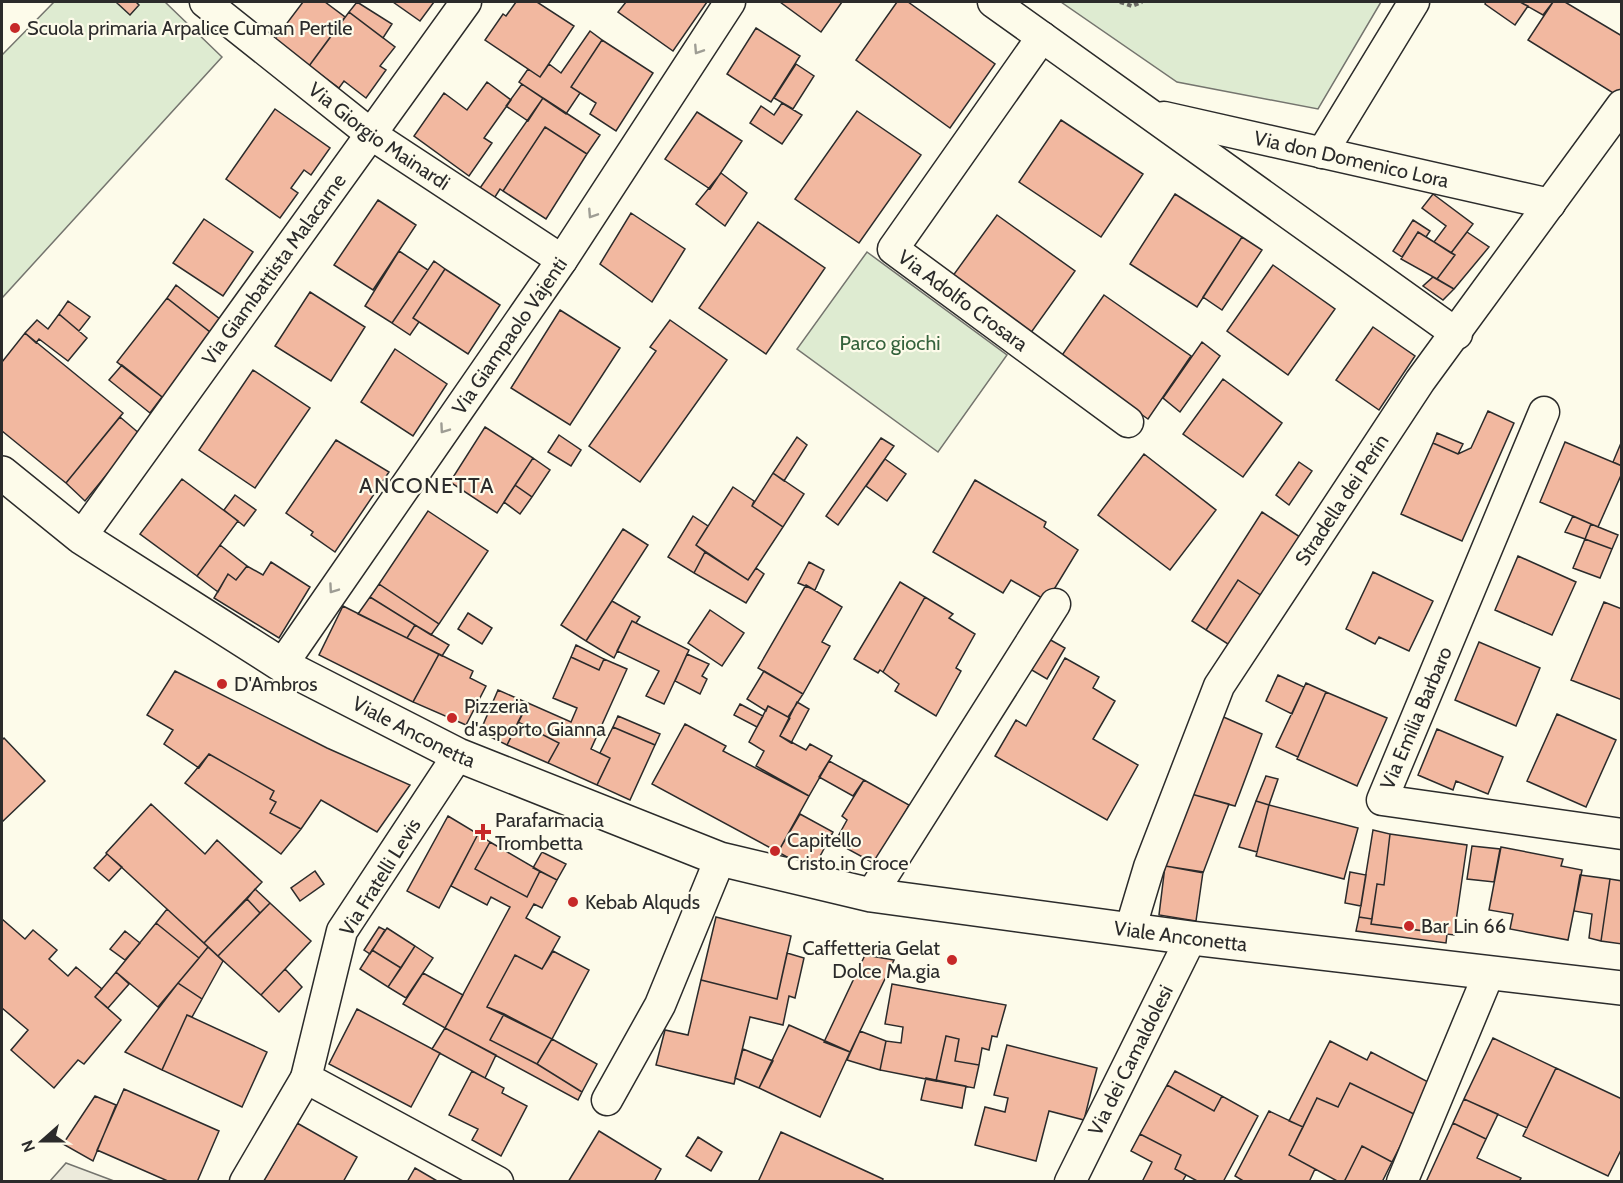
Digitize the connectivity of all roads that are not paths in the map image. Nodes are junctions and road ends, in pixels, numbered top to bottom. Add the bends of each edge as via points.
1 (205, 2) edge
2 (466, 2) edge
3 (730, 2) edge
4 (993, 2) edge
5 (1414, 2) edge
6 (1042, 37) junction
7 (1622, 105) edge
8 (1154, 115) junction
9 (372, 135) junction
10 (1322, 153) junction
11 (1550, 204) junction
12 (561, 260) junction
13 (1457, 334) junction
14 (1544, 412) dead end
15 (1128, 422) dead end
16 (2, 473) edge
17 (81, 537) junction
18 (1055, 604) dead end
19 (282, 665) junction
20 (458, 755) junction
21 (1622, 834) edge
22 (720, 859) junction
23 (871, 895) junction
24 (1130, 930) junction
25 (1191, 938) junction
26 (1489, 973) junction
27 (1622, 988) edge
28 (306, 1078) junction
29 (607, 1100) dead end
30 (246, 1182) edge
31 (498, 1182) edge
32 (1071, 1182) edge
33 (1402, 1182) edge

1 - 9 street, Via Giorgio Mainardi
2 - 9 street, Via Giambattista Malacarne
3 -> 12 street, Via Giampaolo Vajenti
4 - 6 street, Via don Domenico Lora
5 - 10 street
6 - 8 street, Via don Domenico Lora
6 - 15 street, Via Adolfo Crosara via 893,249
7 - 11 street, Stradella dei Perin
8 - 10 street, Via don Domenico Lora
8 - 13 street, Via don Domenico Lora
9 - 12 street, Via Giorgio Mainardi
9 - 17 street, Via Giambattista Malacarne
10 - 11 street, Via don Domenico Lora
11 - 13 street, Stradella dei Perin
12 -> 19 street, Via Giampaolo Vajenti
13 - 24 street, Stradella dei Perin via 1420,381 1219,686 1149,867
14 - 21 street, Via Emilia Barbaro via 1382,800
16 - 17 main road, Viale Anconetta
17 - 19 main road, Viale Anconetta
18 - 23 street
19 - 20 main road, Viale Anconetta
20 - 22 main road, Viale Anconetta
20 - 28 street, Via Fratelli Levis via 342,931
22 - 23 main road, Viale Anconetta
22 - 29 street via 660,1005
23 - 24 main road, Viale Anconetta
24 - 25 main road, Viale Anconetta
25 - 26 main road, Viale Anconetta
25 - 32 street, Via dei Camaldolesi
26 - 27 main road, Viale Anconetta
26 - 33 street
28 - 30 street, Via Fratelli Levis
28 - 31 street

